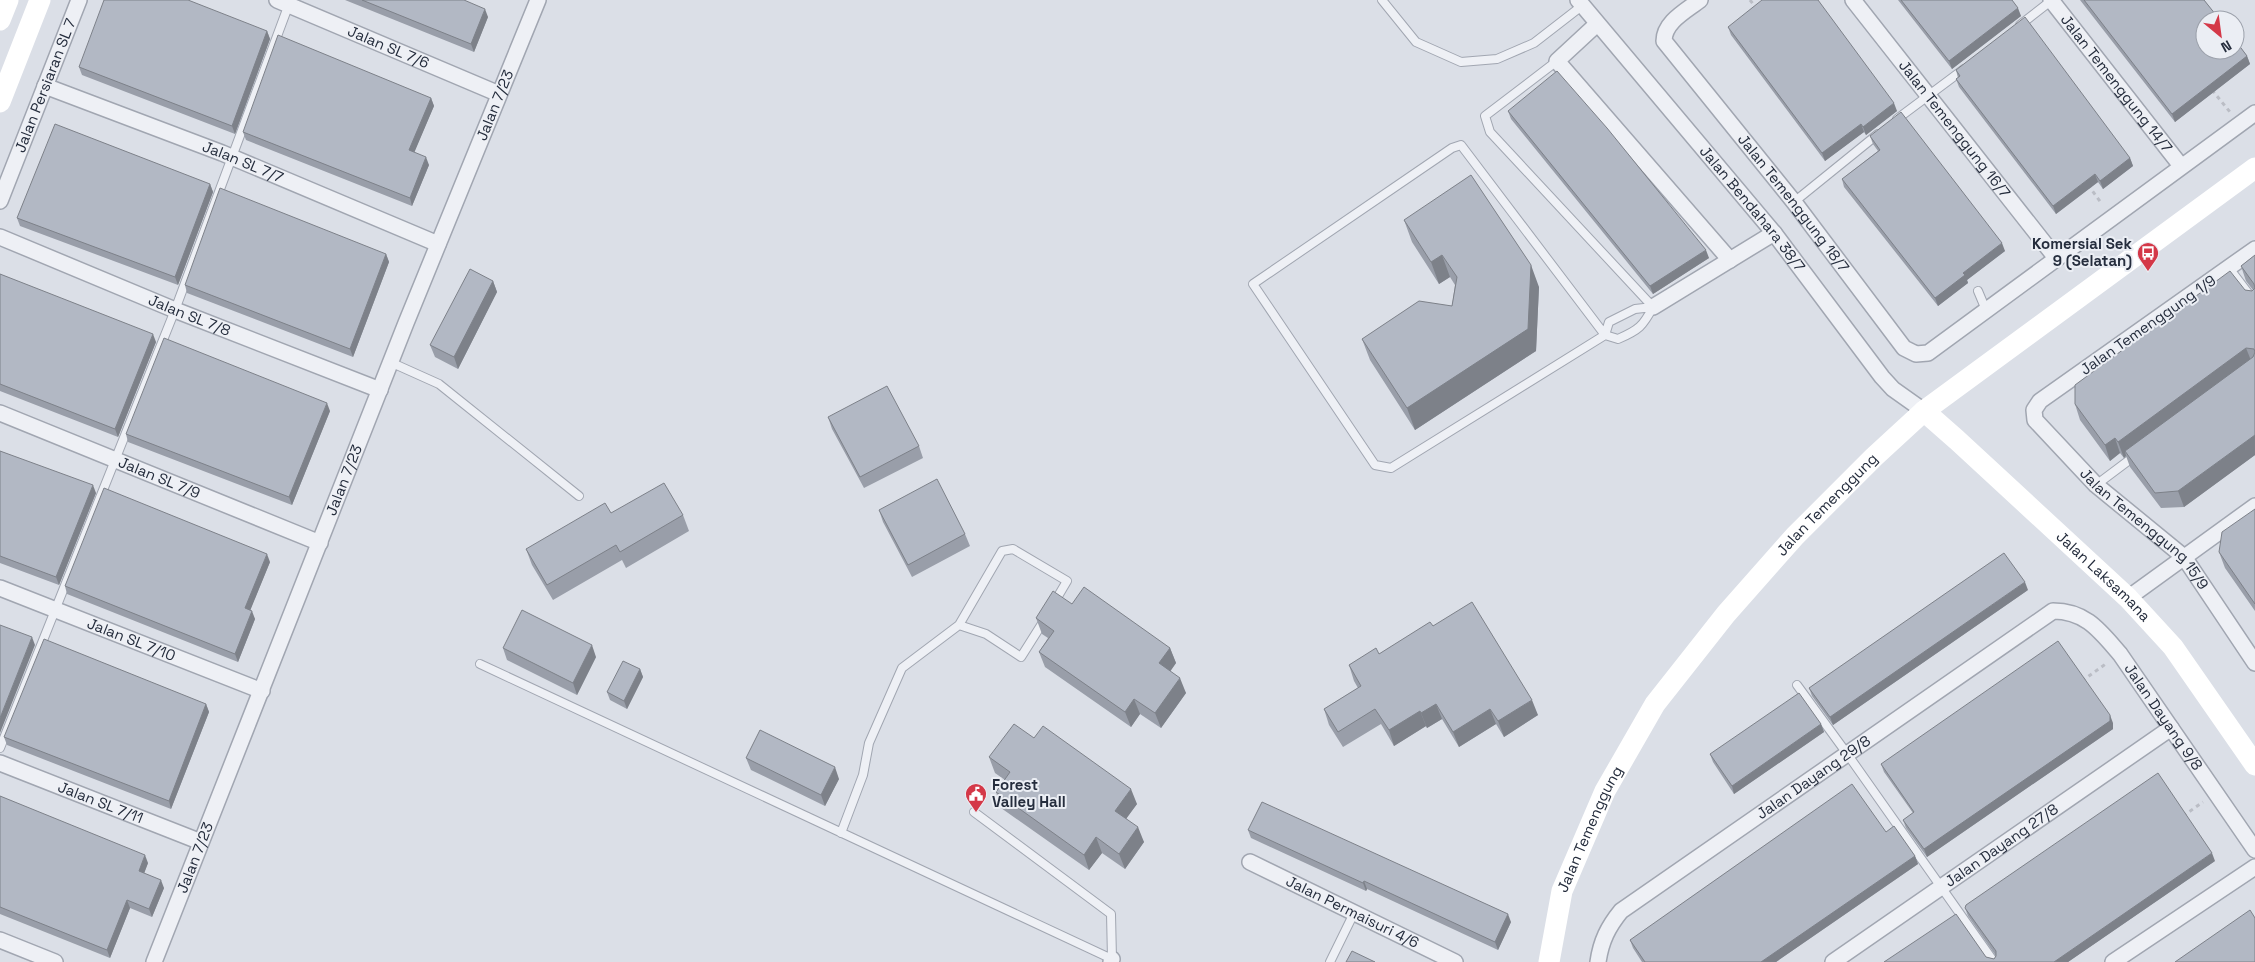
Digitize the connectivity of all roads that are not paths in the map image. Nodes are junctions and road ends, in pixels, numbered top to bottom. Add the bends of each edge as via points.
1 (8, 0) edge
2 (40, 0) edge
3 (79, 0) edge
4 (538, 0) edge
5 (1382, 0) edge
6 (1700, 0) edge
7 (1854, 0) edge
8 (2052, 0) edge
9 (286, 2) edge
10 (1583, 2) edge
11 (0, 20) edge
12 (1597, 24) junction
13 (2014, 30) edge
14 (1557, 61) junction
15 (1970, 64) edge
16 (45, 86) junction
17 (499, 94) junction
18 (1929, 96) junction
19 (0, 102) edge
20 (2255, 113) edge
21 (1892, 123) edge
22 (1885, 128) edge
23 (230, 158) junction
24 (2181, 166) junction
25 (2255, 168) edge
26 (0, 201) edge
27 (1794, 202) junction
28 (1774, 234) junction
29 (0, 238) edge
30 (438, 244) junction
31 (2255, 249) edge
32 (2056, 258) junction
33 (1730, 260) junction
34 (2229, 268) junction
35 (1978, 291) dead end
36 (2255, 302) edge
37 (1653, 307) junction
38 (175, 310) junction
39 (1986, 310) junction
40 (1605, 334) junction
41 (390, 362) junction
42 (380, 390) junction
43 (2040, 401) joint
44 (1924, 411) junction
45 (0, 413) edge
46 (2144, 450) edge
47 (114, 460) junction
48 (2096, 485) junction
49 (579, 496) dead end
50 (2255, 506) edge
51 (320, 543) junction
52 (2184, 557) junction
53 (0, 588) edge
54 (2128, 598) junction
55 (1052, 607) edge
56 (54, 609) junction
57 (2053, 611) joint
58 (1047, 615) edge
59 (959, 625) junction
60 (2255, 663) edge
61 (480, 664) dead end
62 (1797, 685) dead end
63 (262, 690) junction
64 (2171, 728) junction
65 (0, 748) edge
66 (1848, 754) junction
67 (0, 764) edge
68 (2255, 765) edge
69 (974, 812) dead end
70 (841, 833) junction
71 (201, 842) junction
72 (2255, 850) edge
73 (1250, 862) dead end
74 (2255, 867) edge
75 (1941, 887) junction
76 (1354, 913) junction
77 (0, 940) edge
78 (1112, 960) edge
79 (55, 962) edge
80 (154, 962) edge
81 (1330, 962) edge
82 (1455, 962) edge
83 (1549, 962) edge
84 (1598, 962) edge
85 (1833, 962) edge
86 (1994, 962) edge
87 (2113, 962) edge

1 - 11 street
2 - 19 street
3 - 16 street, Jalan Persiaran SL 7
4 - 17 street, Jalan 7/23
5 - 10 lane via 1416,42 1461,62 1497,59 1534,43
6 - 27 street, Jalan Temenggung 18/7 via 1670,23 1664,32 1664,41
7 - 18 street, Jalan Temenggung 16/7
8 - 13 lane
8 - 24 street, Jalan Temenggung 14/7
9 - 17 street, Jalan SL 7/6
9 - 23 lane
10 - 12 street, Jalan Bendahara 38/7
12 - 14 street
12 - 28 street, Jalan Bendahara 38/7
14 - 33 street
14 - 37 lane via 1485,116 1490,132
15 - 18 lane
16 - 23 street, Jalan SL 7/7
16 - 26 street, Jalan Persiaran SL 7
17 - 30 street, Jalan 7/23
18 - 21 lane
18 - 32 street, Jalan Temenggung 16/7
20 - 24 street
22 - 27 lane
23 - 30 street, Jalan SL 7/7
23 - 38 lane
24 - 32 street
25 - 44 street, Jalan Temenggung
27 - 39 street, Jalan Temenggung 18/7 via 1904,348 1916,354 1928,353
28 - 33 street
28 - 44 street, Jalan Bendahara 38/7 via 1882,377
29 - 38 street, Jalan SL 7/8
30 - 41 street, Jalan 7/23
31 - 34 street, Jalan Temenggung 1/9
32 - 39 street
33 - 37 street
34 - 36 lane
34 - 43 street, Jalan Temenggung 1/9
35 - 39 lane
37 - 40 lane via 1635,309 1609,322
37 - 40 lane via 1643,325 1630,334 1618,339
38 - 42 street, Jalan SL 7/8
38 - 47 lane
40 - 40 lane via 1391,468 1375,465 1252,284 1461,145
41 - 42 street, Jalan 7/23
41 - 49 lane via 439,384
42 - 51 street, Jalan 7/23
43 - 48 street, Jalan Temenggung 15/9 via 2034,410 2035,420
44 - 54 street, Jalan Laksamana
44 - 83 street, Jalan Temenggung via 1795,536 1726,614 1655,704 1604,791 1562,891
45 - 47 street, Jalan SL 7/9
46 - 48 lane
47 - 51 street, Jalan SL 7/9
47 - 56 lane
48 - 52 street, Jalan Temenggung 15/9
50 - 52 street
51 - 63 street, Jalan 7/23
52 - 54 street
52 - 60 street, Jalan Temenggung 15/9
53 - 56 street, Jalan SL 7/10
54 - 68 street, Jalan Laksamana via 2173,647
55 - 59 lane via 1067,581 1013,549 1002,551
56 - 63 street, Jalan SL 7/10
56 - 65 lane
57 - 64 street, Jalan Dayang 9/8 via 2068,611 2083,617 2099,630 2120,654
57 - 66 street, Jalan Dayang 29/8
58 - 59 lane via 1021,657 986,634
59 - 70 lane via 902,668 869,743 863,775
61 - 70 lane
62 - 66 lane
63 - 71 street, Jalan 7/23
64 - 72 street, Jalan Dayang 9/8
64 - 75 street, Jalan Dayang 27/8
66 - 75 lane
66 - 84 street, Jalan Dayang 29/8 via 1622,911 1606,931
67 - 71 street, Jalan SL 7/11
69 - 78 lane via 1111,914
70 - 78 lane
71 - 80 street, Jalan 7/23
73 - 76 street, Jalan Permaisuri 4/6
74 - 87 street
75 - 85 street, Jalan Dayang 27/8
75 - 86 lane
76 - 81 lane
76 - 82 street, Jalan Permaisuri 4/6
77 - 79 street

